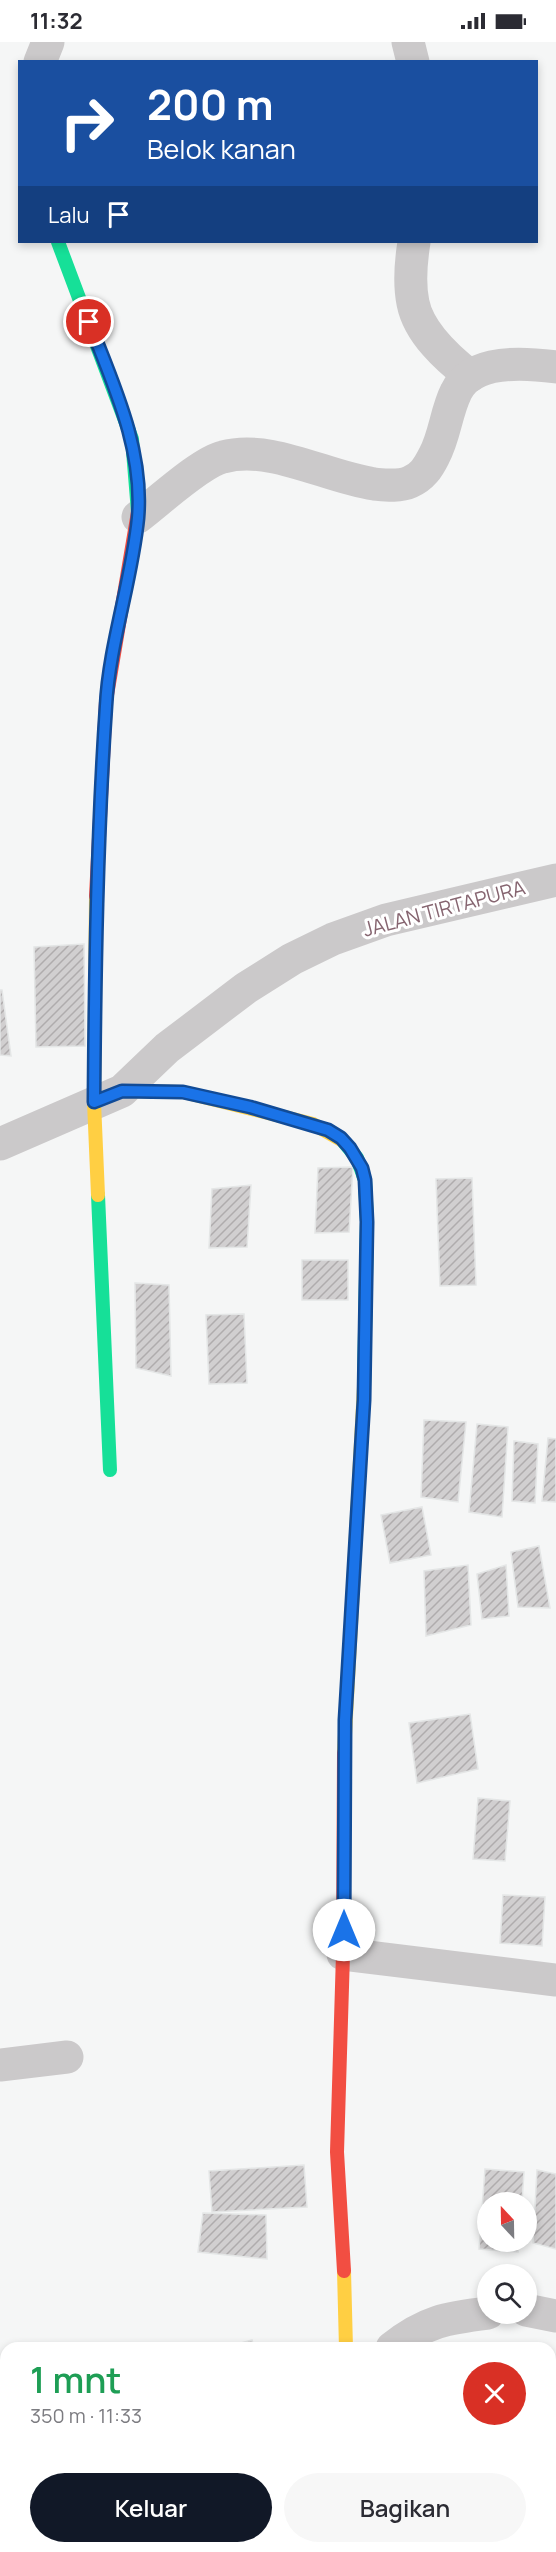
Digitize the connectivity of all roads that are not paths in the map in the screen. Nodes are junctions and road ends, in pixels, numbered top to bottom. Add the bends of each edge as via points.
1 (48, 42) edge
2 (408, 42) edge
3 (41, 60) edge
4 (412, 60) edge
5 (58, 243) edge
6 (414, 243) edge
7 (556, 367) edge
8 (470, 376) junction
9 (138, 517) junction
10 (556, 880) edge
11 (108, 1096) junction
12 (0, 1144) edge
13 (110, 1470) dead end
14 (343, 1954) junction
15 (556, 1980) edge
16 (67, 2057) dead end
17 (0, 2065) edge
18 (537, 2312) edge
19 (477, 2315) edge
20 (556, 2316) edge
21 (346, 2342) edge
22 (400, 2342) edge

1 - 3 street
2 - 4 street
5 - 9 street via 132,439
6 - 8 street via 413,304 425,329 446,357
7 - 8 street via 497,366
8 - 9 street via 456,392 441,444 426,471 410,483 388,486 352,481 265,455 237,454 220,457 198,471
9 - 11 street via 106,701 95,909
10 - 11 street, JALAN TIRTAPURA via 386,920 333,939 246,988
11 - 12 street, JALAN TIRTAPURA
11 - 13 street
11 - 14 street via 183,1092 313,1124 341,1138 357,1158 365,1180 364,1400 345,1720
14 - 15 street
14 - 21 street via 337,2151
16 - 17 street
18 - 20 street
19 - 22 street via 420,2328

